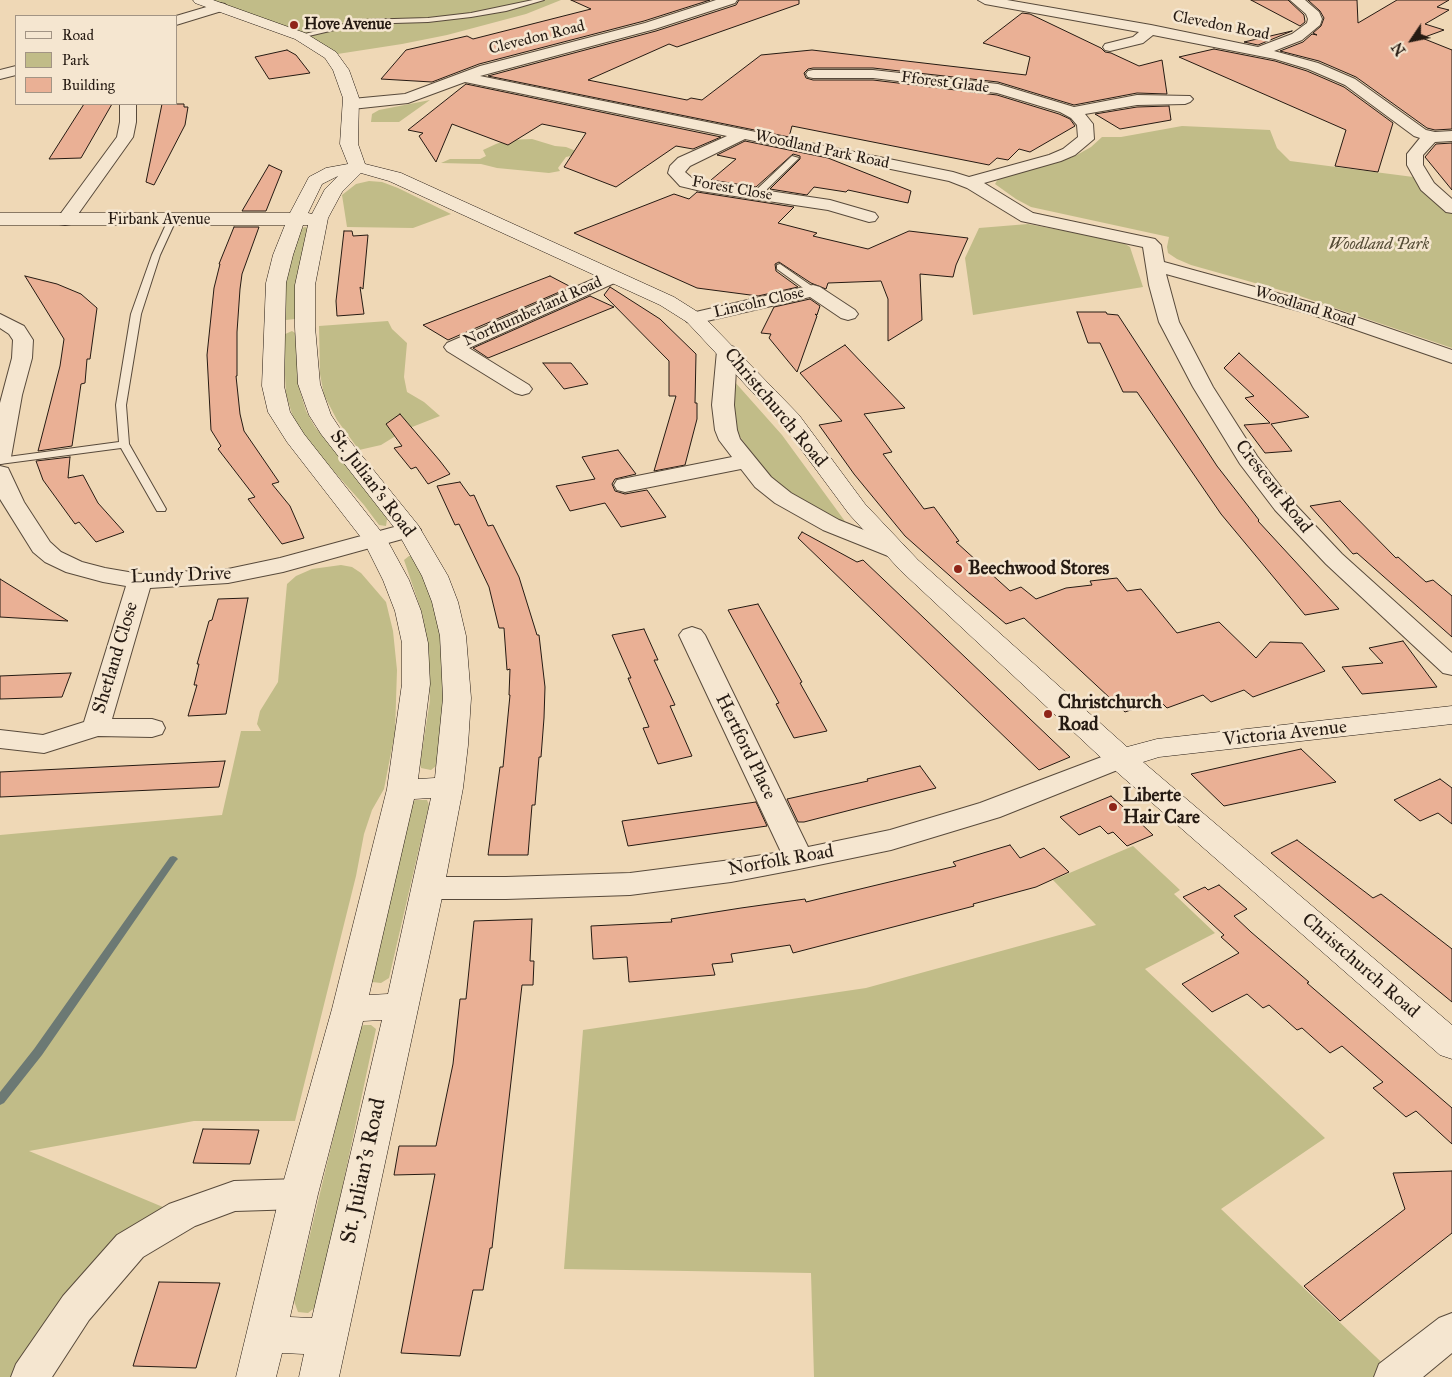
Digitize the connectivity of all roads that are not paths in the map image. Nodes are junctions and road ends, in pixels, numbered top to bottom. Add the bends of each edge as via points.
1 (200, 0) edge
2 (541, 0) edge
3 (730, 0) edge
4 (985, 0) edge
5 (1297, 0) edge
6 (220, 7) junction
7 (178, 20) edge
8 (1151, 30) junction
9 (300, 36) junction
10 (1110, 47) dead end
11 (1260, 51) junction
12 (15, 70) edge
13 (813, 74) dead end
14 (0, 75) edge
15 (463, 77) junction
16 (1185, 99) dead end
17 (352, 104) junction
18 (128, 105) edge
19 (1073, 112) junction
20 (744, 134) junction
21 (1430, 136) junction
22 (1452, 136) edge
23 (795, 158) dead end
24 (358, 167) junction
25 (969, 182) junction
26 (757, 194) junction
27 (1452, 208) edge
28 (869, 217) dead end
29 (0, 219) edge
30 (308, 219) junction
31 (65, 220) junction
32 (172, 220) junction
33 (1155, 265) junction
34 (780, 267) dead end
35 (612, 277) junction
36 (813, 290) junction
37 (848, 314) dead end
38 (694, 318) junction
39 (0, 320) edge
40 (305, 327) junction
41 (275, 330) junction
42 (454, 347) joint
43 (728, 351) junction
44 (1452, 357) edge
45 (522, 389) dead end
46 (6, 395) edge
47 (124, 444) junction
48 (0, 459) edge
49 (746, 461) junction
50 (0, 472) edge
51 (625, 485) dead end
52 (6, 503) edge
53 (161, 509) dead end
54 (409, 530) junction
55 (374, 538) junction
56 (896, 551) junction
57 (140, 582) junction
58 (692, 635) dead end
59 (1452, 667) edge
60 (1452, 716) edge
61 (96, 727) junction
62 (152, 728) dead end
63 (0, 739) edge
64 (1120, 759) junction
65 (448, 788) junction
66 (402, 789) junction
67 (799, 859) junction
68 (428, 888) junction
69 (400, 1006) junction
70 (348, 1009) junction
71 (1452, 1045) edge
72 (299, 1194) junction
73 (1452, 1330) edge
74 (267, 1334) junction
75 (328, 1337) junction
76 (30, 1377) edge
77 (256, 1377) edge
78 (319, 1377) edge
79 (1393, 1377) edge

1 - 6 street
2 - 9 lane via 472,15 419,21 360,22
3 - 15 street, Clevedon Road via 650,26
4 - 8 street, Clevedon Road
5 - 11 street via 1312,12 1315,18 1313,25 1297,37
6 - 7 street
6 - 9 street
8 - 10 street via 1138,40
8 - 11 street, Clevedon Road
9 - 17 street via 320,46 338,63
11 - 21 street, Clevedon Road via 1340,77 1368,94 1413,130
12 - 14 street
13 - 19 street, Fforest Glade via 873,74 987,87
15 - 17 street, Clevedon Road via 408,98
15 - 20 street, Woodland Park Road
16 - 19 street, Fforest Glade via 1142,100
17 - 24 street via 349,144
18 - 31 street via 125,137
19 - 25 street via 1083,120 1087,132 1086,139 1075,149 1055,158
20 - 25 street, Woodland Park Road
20 - 26 street, Forest Close via 684,162 676,173 690,184
21 - 22 street
21 - 27 street via 1415,154 1415,165 1427,186
23 - 26 lane
24 - 30 street, St. Julian's Road
24 - 35 street, Christchurch Road via 388,174
25 - 33 street, Woodland Park Road via 1027,217 1149,242
26 - 28 street, Forest Close via 838,207
29 - 31 street, Firbank Avenue
30 - 32 street, Firbank Avenue
30 - 40 street, St. Julian's Road
30 - 41 street, St. Julian's Road via 283,255 276,283
31 - 32 street, Firbank Avenue
32 - 47 lane via 136,314 121,405
33 - 44 street, Woodland Road via 1317,310
33 - 59 street, Crescent Road via 1169,322 1203,387 1248,459 1283,505 1320,545
34 - 36 lane
35 - 38 street, Christchurch Road via 673,304
35 - 42 street, Northumberland Road
36 - 37 street, Lincoln Close
36 - 38 street, Lincoln Close
38 - 43 street, Christchurch Road
39 - 46 street via 17,330 23,340 22,358
40 - 41 street
40 - 54 street, St. Julian's Road via 309,384 320,415
41 - 55 street, St. Julian's Road via 273,386 279,412
42 - 45 street
43 - 49 street via 723,405 725,426 730,440
43 - 56 street, Christchurch Road via 791,420 857,509
46 - 48 street
47 - 48 lane
47 - 53 lane
49 - 51 street
49 - 56 street via 763,482 783,498 840,530
50 - 52 street, Lundy Drive
52 - 57 street, Lundy Drive via 53,557 74,567
54 - 55 street, Lundy Drive
54 - 65 street, St. Julian's Road via 435,576 453,636 457,698
55 - 57 street, Lundy Drive via 283,565 228,576
55 - 66 street, St. Julian's Road via 396,580 408,611 415,643 416,684
56 - 64 street, Christchurch Road
57 - 61 street, Shetland Close
58 - 67 street, Hertford Place
60 - 64 street, Victoria Avenue via 1157,748
61 - 62 street
61 - 63 street, Shetland Close via 44,744
64 - 67 street, Norfolk Road via 973,816 890,840
64 - 71 street, Christchurch Road
65 - 66 street
65 - 68 street, St. Julian's Road
66 - 70 street, St. Julian's Road
67 - 68 street, Norfolk Road via 630,884
68 - 69 street, St. Julian's Road
69 - 70 street
69 - 75 street, St. Julian's Road
70 - 72 street, St. Julian's Road
72 - 74 street, St. Julian's Road
72 - 76 street via 234,1196 182,1215 130,1246 76,1308
73 - 79 street
74 - 75 street
74 - 77 street, St. Julian's Road
75 - 78 street, St. Julian's Road

